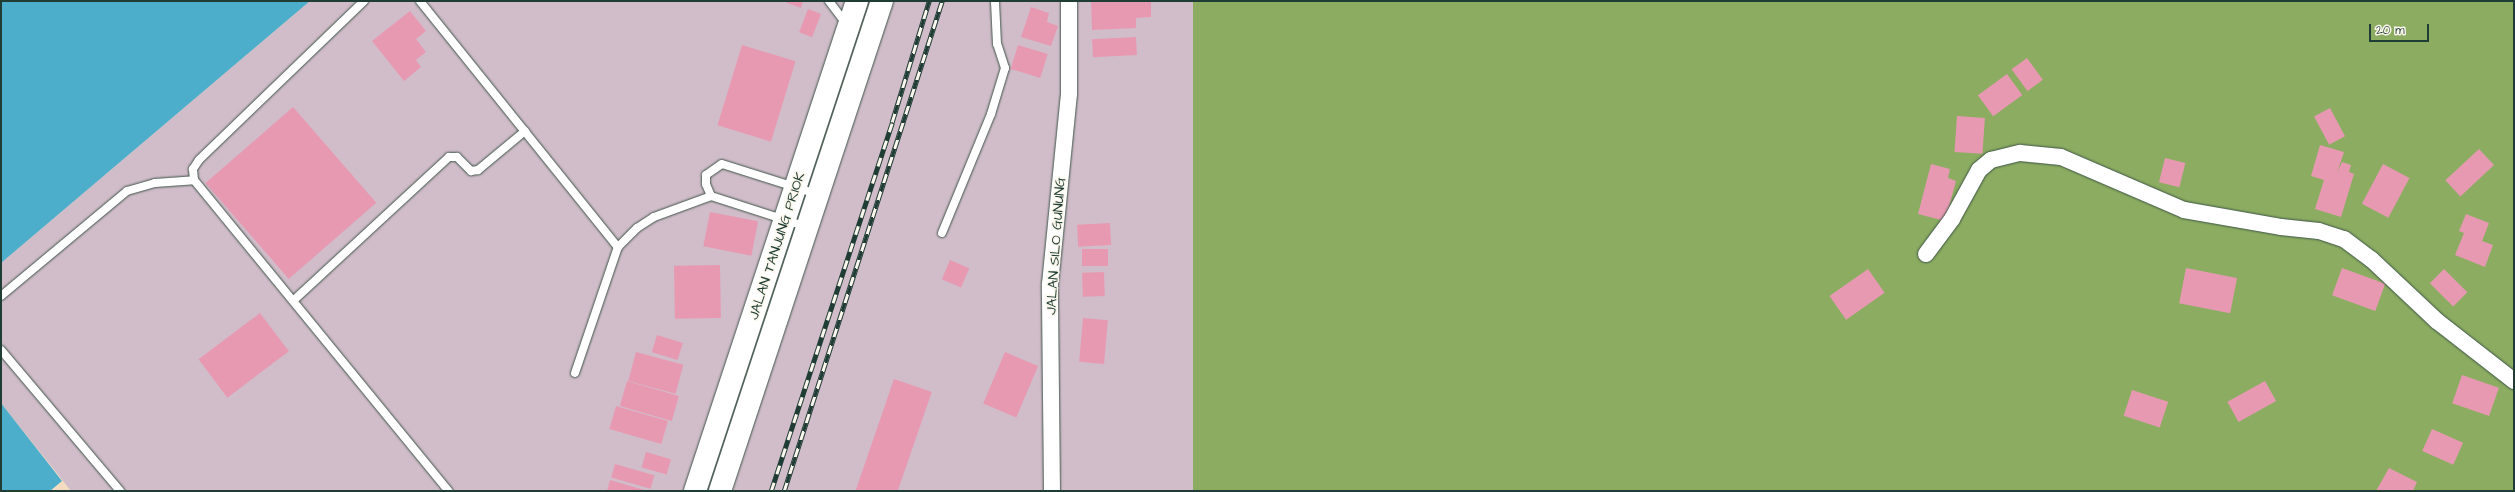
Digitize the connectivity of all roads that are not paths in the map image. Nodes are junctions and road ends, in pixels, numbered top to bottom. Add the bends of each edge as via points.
1 (364, 1) edge
2 (420, 1) edge
3 (829, 1) edge
4 (857, 1) edge
5 (882, 1) edge
6 (995, 1) edge
7 (1069, 1) edge
8 (849, 27) junction
9 (525, 131) junction
10 (194, 180) junction
11 (796, 187) junction
12 (818, 194) junction
13 (712, 196) junction
14 (786, 221) junction
15 (808, 227) junction
16 (942, 233) dead end
17 (618, 248) junction
18 (1926, 254) dead end
19 (1, 296) edge
20 (294, 300) junction
21 (1, 350) edge
22 (575, 373) dead end
23 (2514, 381) edge
24 (120, 491) edge
25 (449, 491) edge
26 (695, 491) edge
27 (720, 491) edge
28 (1052, 491) edge

1 - 10 lane via 199,160 193,169
2 - 9 lane
3 - 8 lane
4 - 8 highway, JALAN TANJUNG PRIOK
5 - 12 highway, JALAN TANJUNG PRIOK
6 - 16 lane via 997,44 1004,68 991,114
7 - 28 street, JALAN SILO GUNUNG via 1069,94 1050,284
8 - 11 highway, JALAN TANJUNG PRIOK
9 - 17 lane
9 - 20 lane via 478,170 471,171 457,157 449,157
10 - 19 lane via 155,183 127,191
10 - 20 lane
11 - 12 lane
11 - 13 lane via 722,164 706,175 706,184
11 - 14 highway, JALAN TANJUNG PRIOK
12 - 15 highway, JALAN TANJUNG PRIOK
13 - 14 lane
13 - 17 lane via 654,217 637,228
14 - 15 lane
14 - 26 highway, JALAN TANJUNG PRIOK
15 - 27 highway, JALAN TANJUNG PRIOK
17 - 22 lane
18 - 23 street via 1952,219 1979,170 1991,160 2020,153 2061,157 2184,210 2319,231 2344,239 2371,259 2437,321
20 - 25 lane
21 - 24 lane

